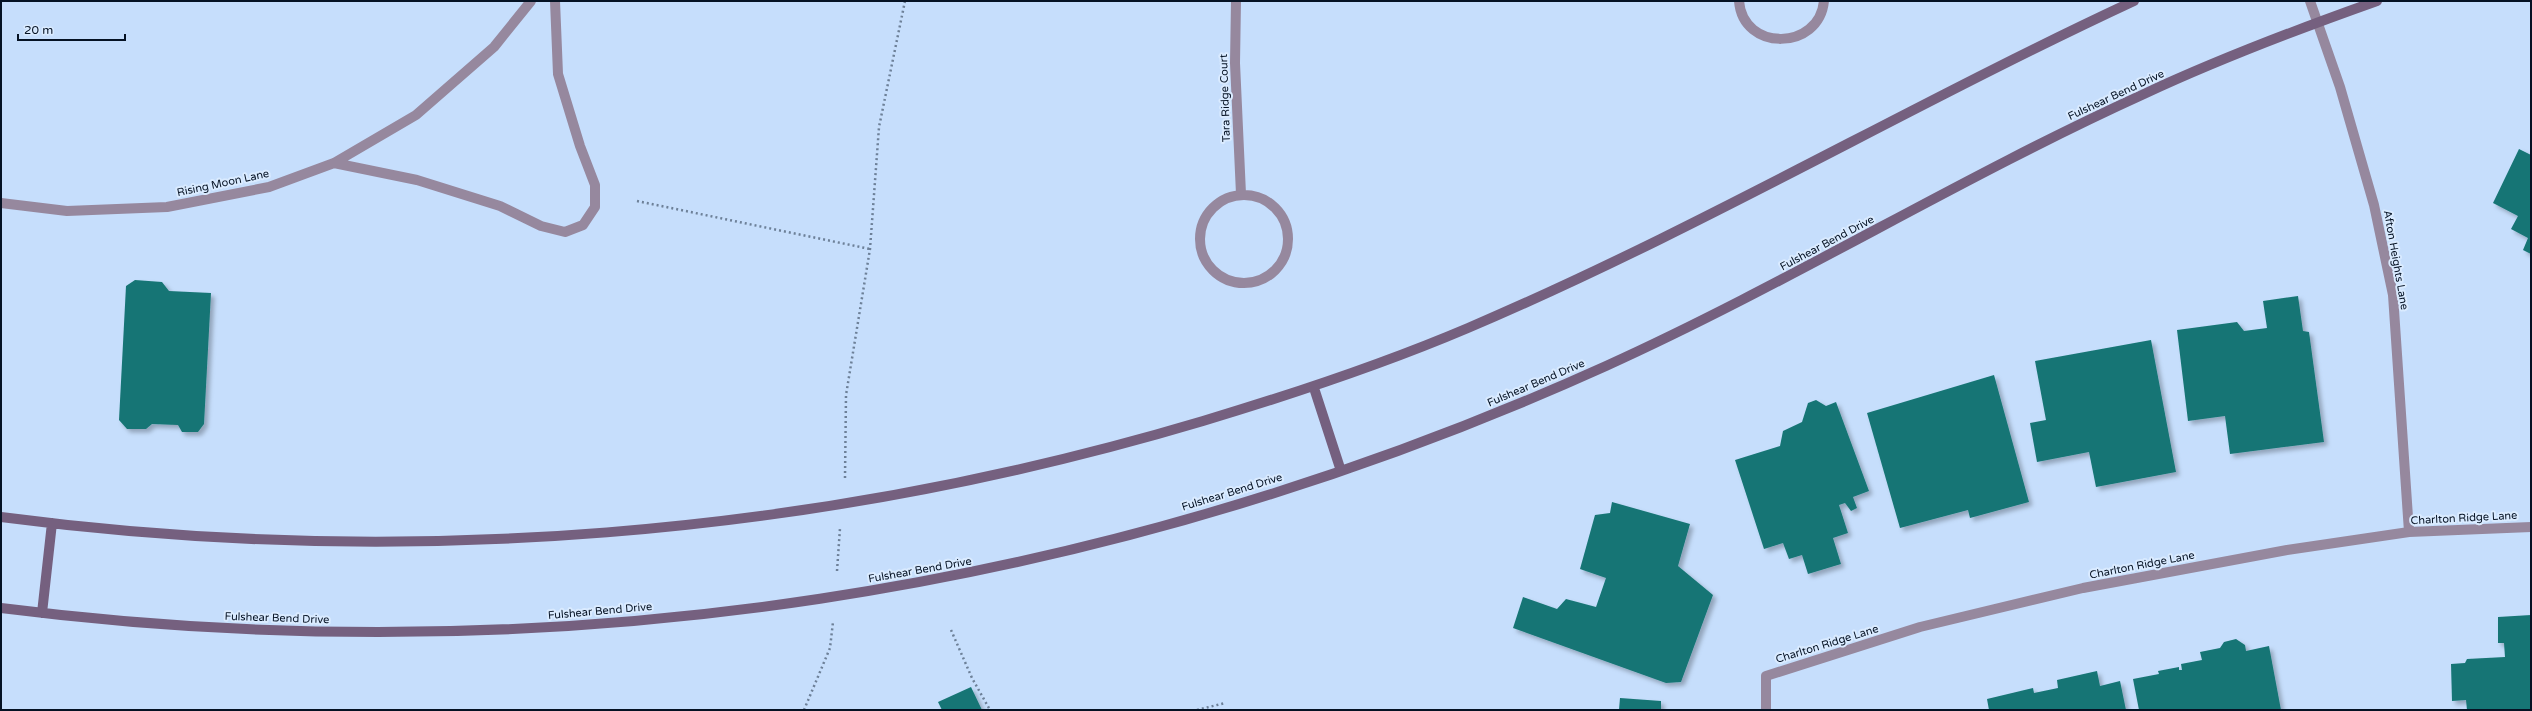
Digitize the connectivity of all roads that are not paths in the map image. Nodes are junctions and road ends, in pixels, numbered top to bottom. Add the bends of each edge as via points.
1 (531, 1) edge
2 (555, 1) edge
3 (1236, 1) edge
4 (1739, 1) edge
5 (1824, 1) edge
6 (2134, 1) edge
7 (2310, 1) edge
8 (2377, 1) edge
9 (2318, 22) junction
10 (334, 163) junction
11 (1241, 194) junction
12 (1, 203) edge
13 (1314, 388) junction
14 (1341, 471) junction
15 (1, 517) edge
16 (52, 523) junction
17 (2531, 527) edge
18 (2409, 532) junction
19 (1, 608) edge
20 (42, 613) junction
21 (1766, 710) edge

1 - 10 street, Rising Moon Lane via 494,47 416,115
2 - 10 street via 558,74 595,185 595,207 583,225 564,232 541,226 500,206 417,180
3 - 11 street, Tara Ridge Court via 1235,63
4 - 5 street via 1744,16 1756,32 1765,37 1785,40 1795,38 1811,29 1822,13
6 - 13 main road via 2011,59 1668,236 1563,286 1466,329
7 - 9 street, Afton Heights Lane
8 - 9 main road, Fulshear Bend Drive
9 - 14 main road, Fulshear Bend Drive via 2132,99 1984,173 1756,293 1612,363 1428,440
9 - 18 street, Afton Heights Lane via 2340,87 2374,205 2393,295
10 - 12 street, Rising Moon Lane via 270,187 167,207 67,211
11 - 11 street via 1258,196 1272,205 1284,218 1288,234 1287,251 1279,266 1267,277 1250,283 1232,281 1215,272 1204,257 1200,239 1204,220 1215,205
13 - 14 main road
13 - 16 main road via 1132,442 949,485 842,504 668,526 531,538 333,543 137,533
14 - 20 main road, Fulshear Bend Drive via 1154,528 1029,561 922,582 732,612 555,627 385,632 197,627
15 - 16 main road
16 - 20 main road
17 - 18 street, Charlton Ridge Lane
18 - 21 street, Charlton Ridge Lane via 2287,550 2083,588 1920,628 1766,676
19 - 20 main road, Fulshear Bend Drive

